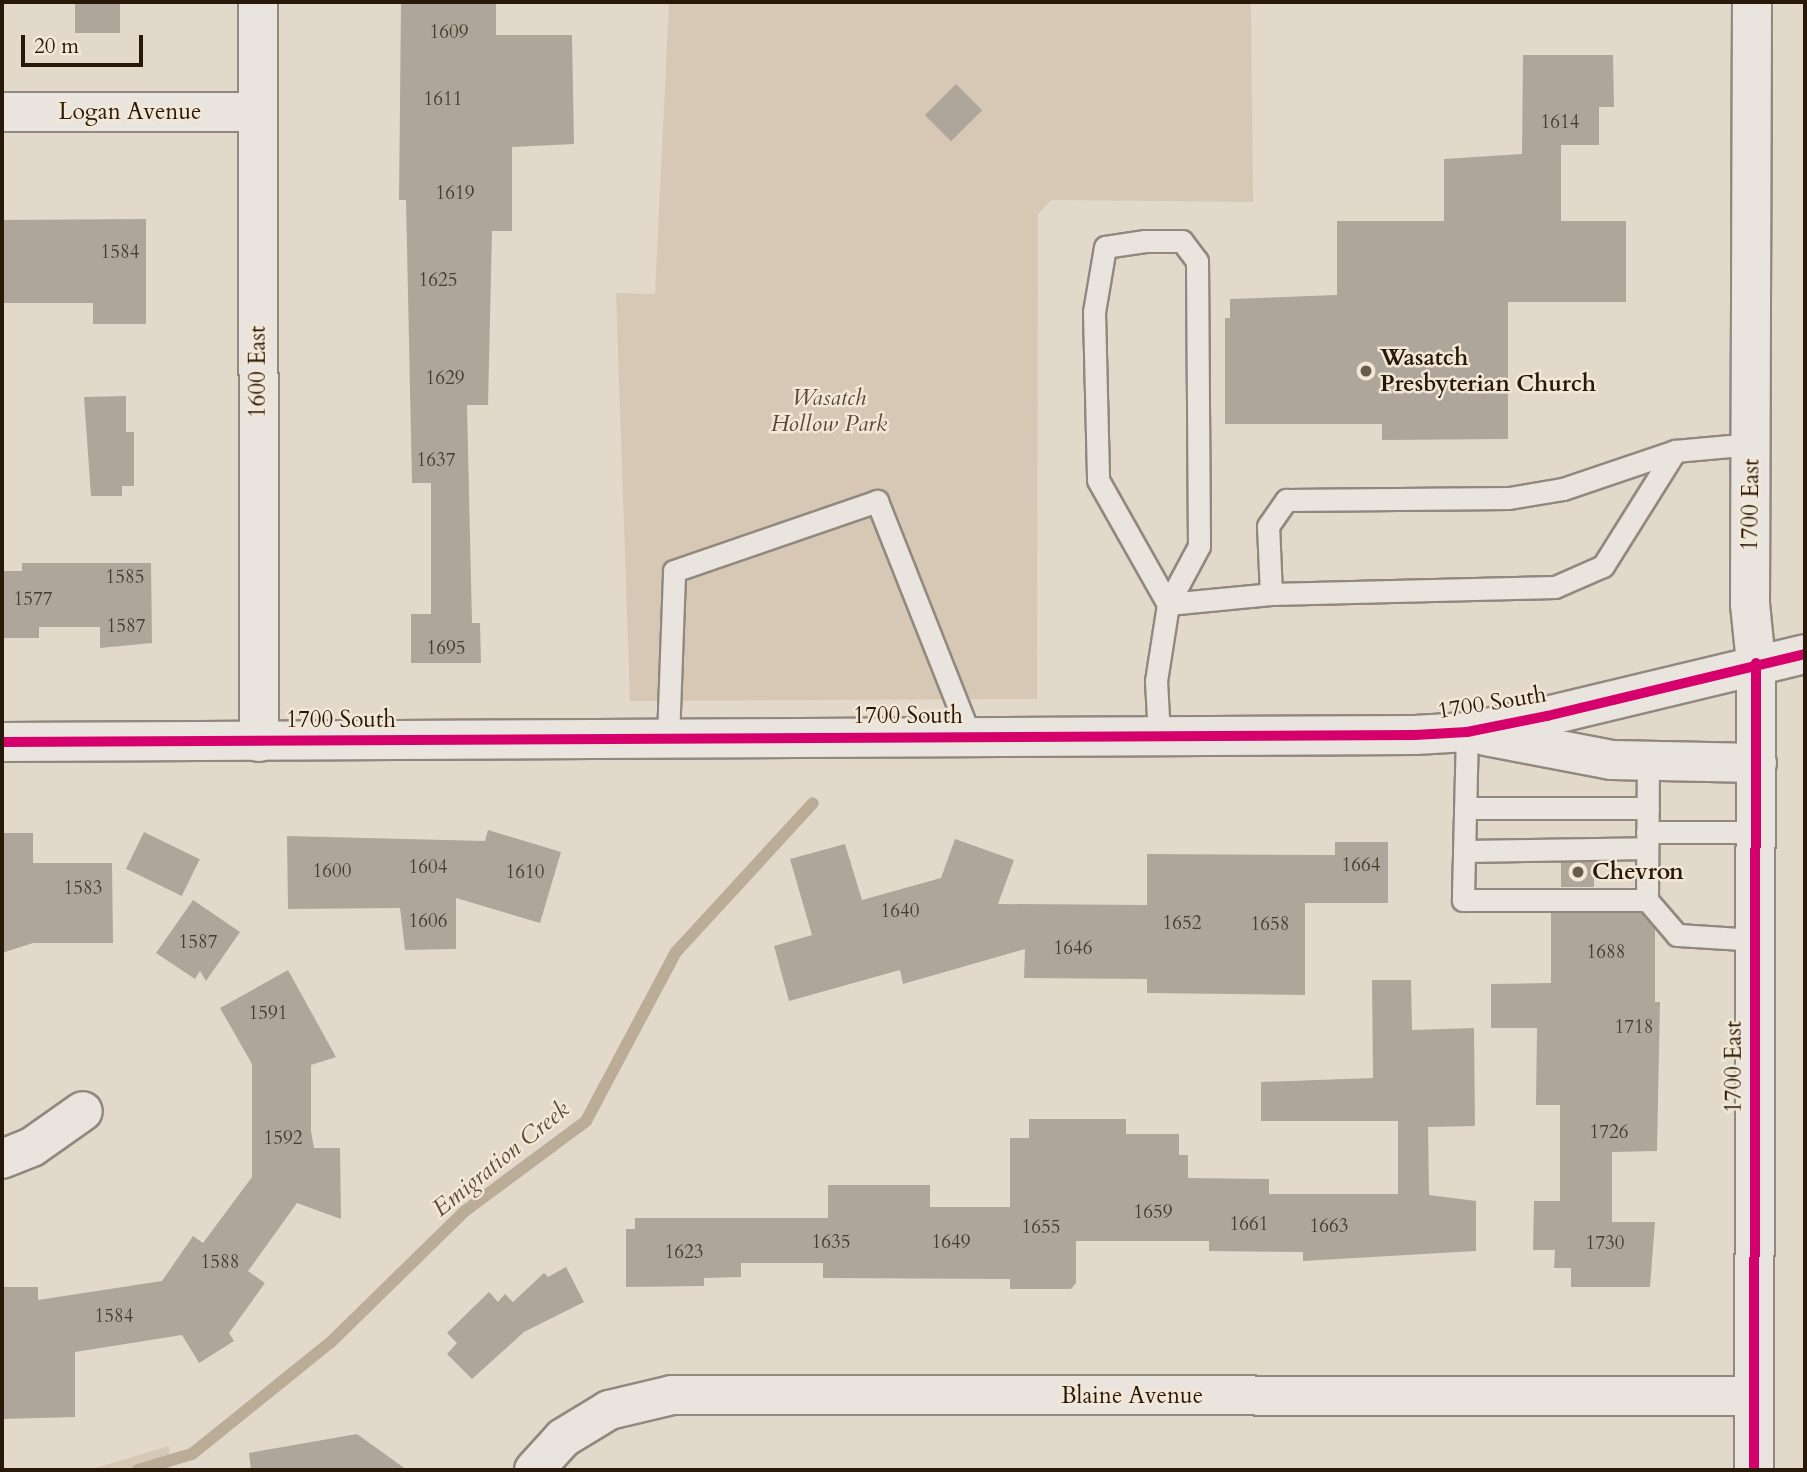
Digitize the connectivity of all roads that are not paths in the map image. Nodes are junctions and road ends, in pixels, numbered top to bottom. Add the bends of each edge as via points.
1 (258, 2) edge
2 (1752, 2) edge
3 (2, 111) edge
4 (258, 112) junction
5 (1752, 444) junction
6 (1675, 451) junction
7 (1271, 594) junction
8 (1168, 604) junction
9 (1805, 654) edge
10 (1756, 663) junction
11 (1467, 732) junction
12 (970, 736) junction
13 (1158, 736) junction
14 (668, 738) junction
15 (2, 742) edge
16 (259, 742) junction
17 (1648, 761) junction
18 (1757, 763) junction
19 (1465, 808) junction
20 (1648, 808) junction
21 (1756, 832) junction
22 (1647, 840) junction
23 (1464, 851) junction
24 (1647, 900) junction
25 (1756, 940) junction
26 (83, 1111) dead end
27 (2, 1159) edge
28 (1754, 1396) junction
29 (534, 1470) edge
30 (1754, 1470) edge

1 - 4 street, 1600 East
2 - 5 street, 1700 East
3 - 4 street, Logan Avenue
4 - 16 street, 1600 East
5 - 6 lane
5 - 10 street, 1700 East via 1750,604
6 - 7 lane via 1603,566 1555,587
6 - 7 lane via 1563,489 1509,498 1286,500 1268,526
7 - 8 lane
8 - 8 lane via 1199,546 1197,261 1182,241 1145,241 1105,247 1094,312 1098,480
8 - 13 lane via 1156,681
9 - 10 street, 1700 South
10 - 11 street, 1700 South
10 - 18 street, 1700 East
11 - 13 street, 1700 South
11 - 17 street via 1612,760
11 - 19 lane
12 - 13 street, 1700 South
12 - 14 street, 1700 South
12 - 14 lane via 877,501 674,571
14 - 16 street, 1700 South
15 - 16 street, 1700 South
17 - 18 street
17 - 20 lane
18 - 21 street, 1700 East
19 - 20 lane
19 - 23 lane
20 - 22 lane
21 - 22 lane
21 - 25 street, 1700 East
22 - 23 lane
22 - 24 lane
23 - 24 lane via 1463,900
24 - 25 lane via 1676,935
25 - 28 street, 1700 East
26 - 27 street via 32,1146
28 - 29 street, Blaine Avenue via 672,1395 609,1410 562,1438
28 - 30 street, 1700 East

